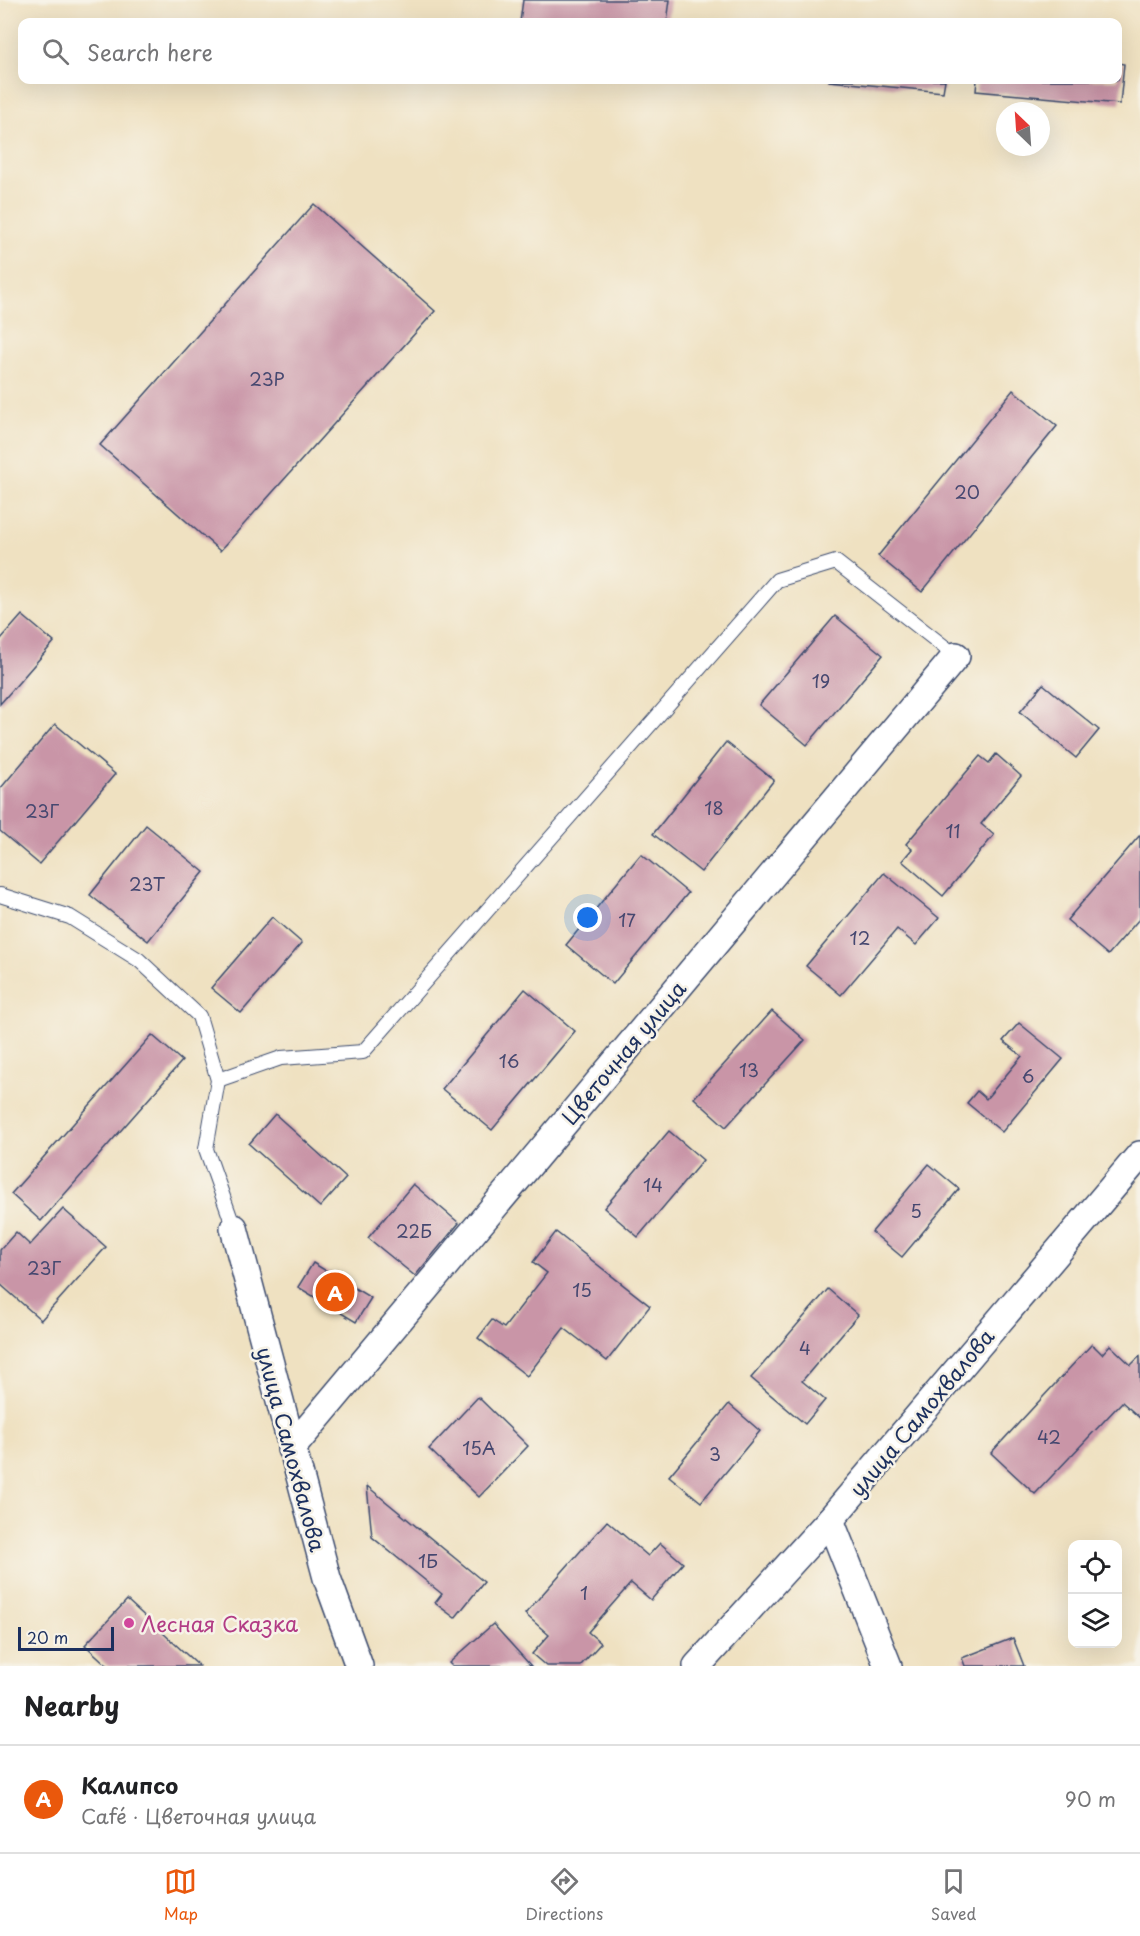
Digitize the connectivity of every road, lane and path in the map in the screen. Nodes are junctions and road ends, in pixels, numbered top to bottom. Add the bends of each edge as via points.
1 (956, 656) joint
2 (0, 896) edge
3 (218, 1080) junction
4 (1140, 1155) edge
5 (234, 1228) joint
6 (291, 1449) junction
7 (830, 1520) junction
8 (359, 1666) edge
9 (697, 1666) edge
10 (888, 1666) edge

1 - 3 lane via 836,562 777,580 363,1052 280,1058
1 - 6 street, Цветочная улица
2 - 3 lane via 70,916 139,960 199,1016
3 - 5 lane via 206,1149
4 - 7 street, улица Самохвалова
5 - 6 street, улица Самохвалова
6 - 8 street, улица Самохвалова via 327,1578
7 - 9 street, улица Самохвалова
7 - 10 street

